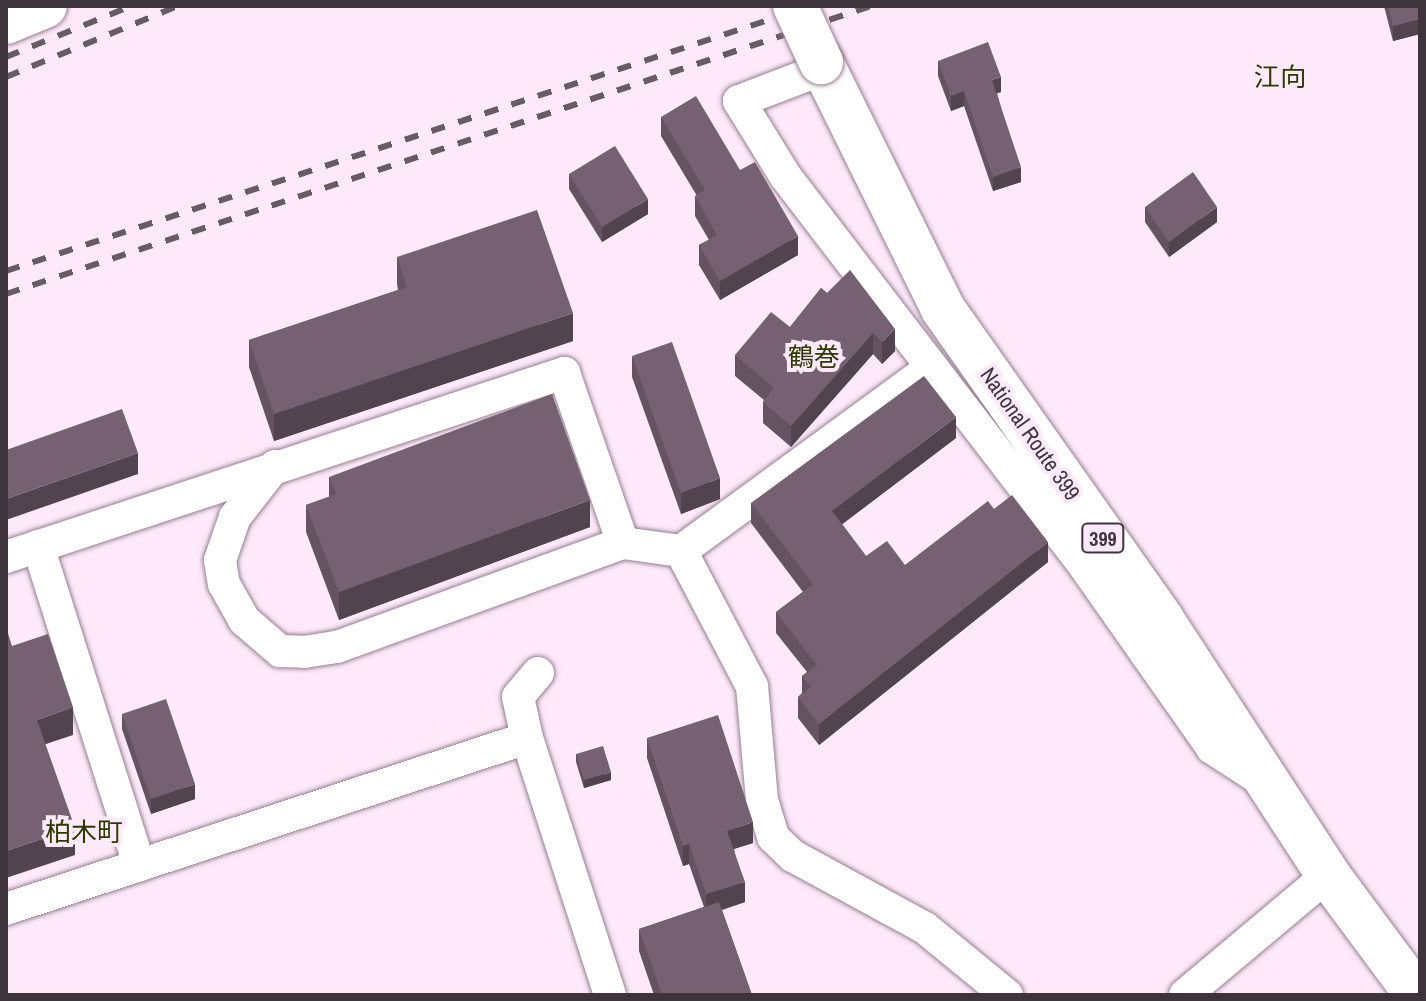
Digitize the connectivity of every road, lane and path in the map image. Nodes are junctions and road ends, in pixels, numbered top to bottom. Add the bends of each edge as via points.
1 (45, 6) edge
2 (795, 6) edge
3 (6, 22) edge
4 (822, 66) junction
5 (931, 368) junction
6 (275, 466) junction
7 (623, 543) junction
8 (38, 546) junction
9 (681, 551) junction
10 (6, 557) edge
11 (538, 673) dead end
12 (527, 738) junction
13 (1269, 785) junction
14 (139, 865) junction
15 (1328, 875) junction
16 (6, 909) edge
17 (610, 995) edge
18 (1007, 995) edge
19 (1185, 995) edge
20 (1417, 995) edge

1 - 3 main road
2 - 4 main road, National Route 399 / 399, bridge
4 - 5 street via 739,101 786,177
4 - 13 main road, National Route 399 / 399 via 943,309 1162,620
5 - 9 street
5 - 13 street via 1085,567 1212,748
6 - 7 street via 564,373
6 - 7 street via 235,517 220,560 224,584 244,620 280,651 337,647
6 - 8 street
7 - 9 street
8 - 10 street
8 - 14 street
9 - 18 street via 752,686 762,800 773,837 793,856 925,928
11 - 12 street via 518,697
12 - 14 street
12 - 17 street
13 - 15 main road, National Route 399 / 399
14 - 16 street
15 - 19 street
15 - 20 main road, National Route 399 / 399

